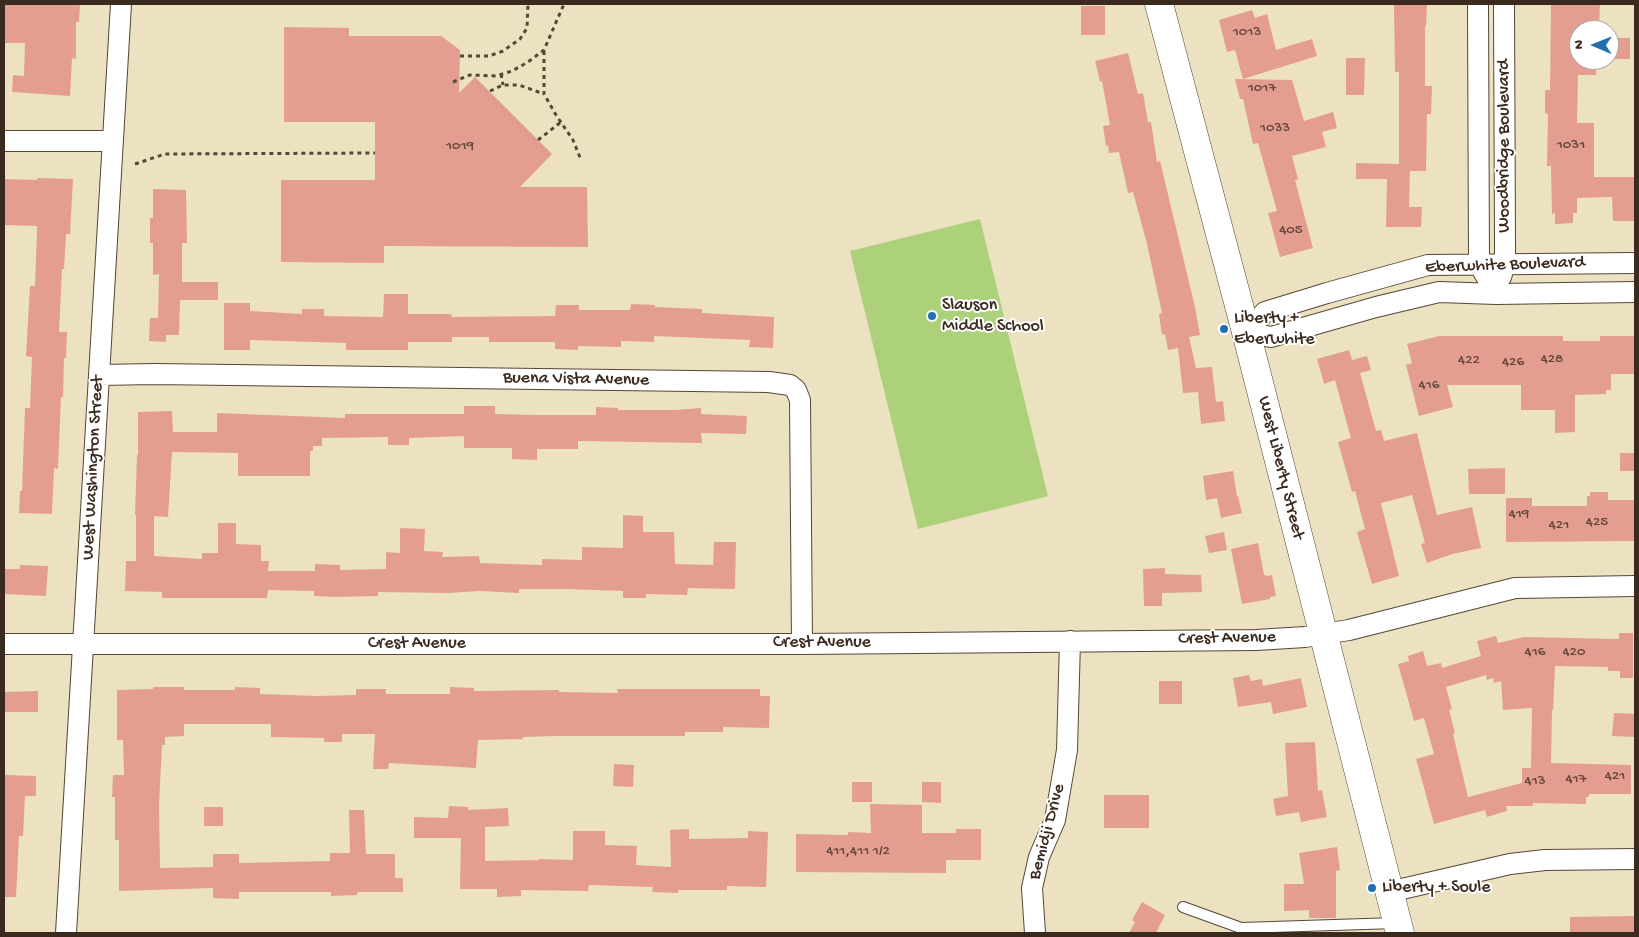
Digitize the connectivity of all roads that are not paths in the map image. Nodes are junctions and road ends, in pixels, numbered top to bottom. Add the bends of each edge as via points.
1 (122, 4) edge
2 (1159, 4) edge
3 (1478, 4) edge
4 (1504, 4) edge
5 (4, 141) edge
6 (113, 141) junction
7 (1635, 263) edge
8 (1479, 264) junction
9 (1505, 264) junction
10 (1635, 292) edge
11 (1496, 294) junction
12 (1246, 332) junction
13 (100, 375) junction
14 (1635, 586) edge
15 (1322, 634) junction
16 (1070, 641) junction
17 (4, 644) edge
18 (84, 644) junction
19 (802, 644) junction
20 (1635, 858) edge
21 (1389, 892) junction
22 (1183, 907) dead end
23 (1398, 928) edge
24 (66, 933) edge
25 (73, 933) edge
26 (1031, 933) edge

1 - 6 street, West Washington Street
2 - 12 main road, West Liberty Street
3 - 8 street, Woodbridge Boulevard
4 - 9 street, Woodbridge Boulevard
5 - 6 street
6 - 13 street, West Washington Street
7 - 9 street, Eberwhite Boulevard
8 - 9 street, Eberwhite Boulevard
8 - 11 street, Woodbridge Boulevard
8 - 12 street, Eberwhite Boulevard via 1428,265 1327,293 1265,312
9 - 11 street, Woodbridge Boulevard
10 - 11 street, Eberwhite Boulevard
11 - 12 street, Eberwhite Boulevard via 1439,292 1271,337
12 - 15 main road, West Liberty Street
13 - 18 street, West Washington Street
13 - 19 street, Buena Vista Avenue via 769,382 790,386 796,390 800,400
14 - 15 street, Crest Avenue via 1515,588 1356,629
15 - 16 street, Crest Avenue via 1256,640
15 - 21 main road, West Liberty Street
16 - 19 street, Crest Avenue
16 - 26 street, Bemidji Drive via 1067,750 1055,820 1039,856 1032,888
17 - 18 street, Crest Avenue
18 - 19 street, Crest Avenue
18 - 24 street, West Washington Street
20 - 21 street via 1510,864
21 - 23 main road, West Liberty Street
22 - 23 lane via 1241,928
24 - 25 street

